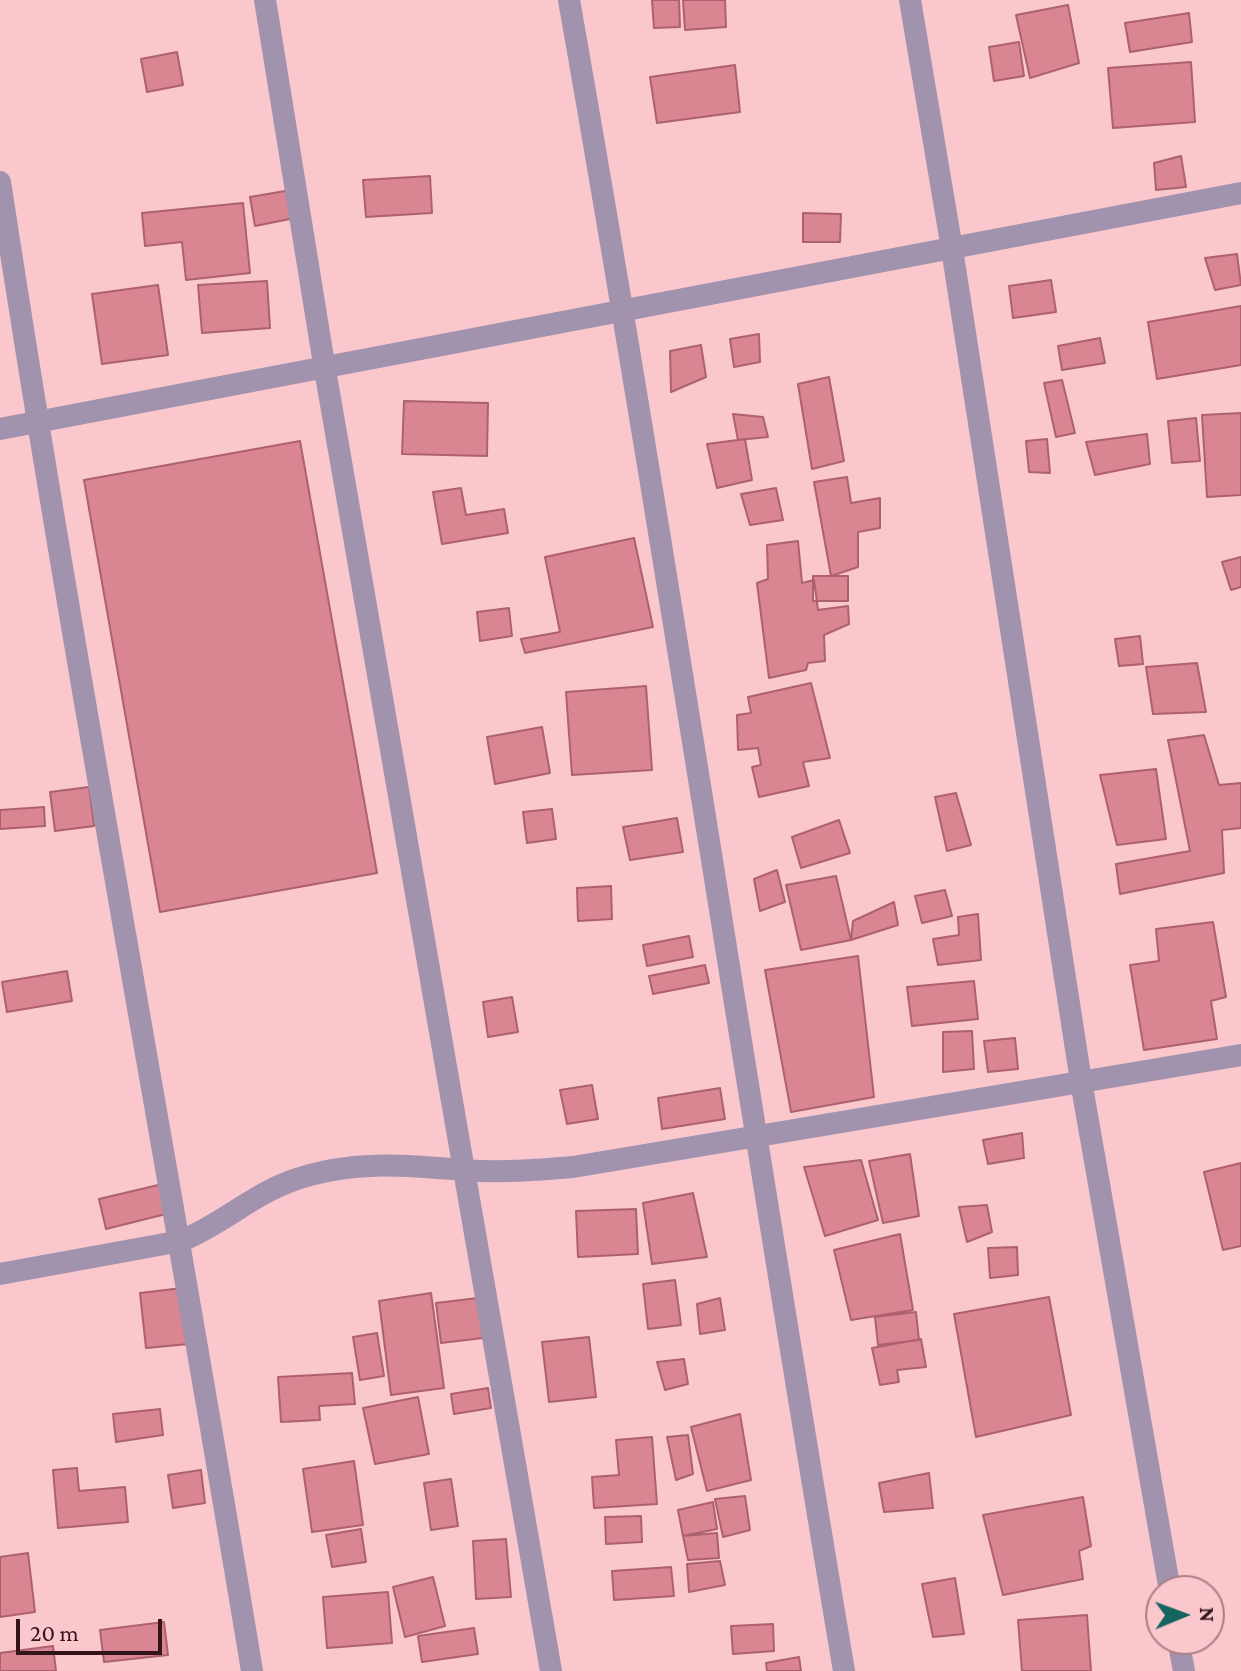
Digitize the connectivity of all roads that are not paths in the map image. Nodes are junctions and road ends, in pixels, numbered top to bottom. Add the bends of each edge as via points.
1 (265, 0) edge
2 (569, 0) edge
3 (910, 0) edge
4 (0, 182) edge
5 (1241, 193) edge
6 (952, 249) junction
7 (624, 312) junction
8 (324, 364) junction
9 (37, 423) junction
10 (0, 429) edge
11 (1241, 1055) edge
12 (1081, 1081) junction
13 (753, 1136) junction
14 (465, 1170) junction
15 (181, 1241) junction
16 (0, 1274) edge
17 (1167, 1575) edge
18 (252, 1671) edge
19 (551, 1671) edge
20 (844, 1671) edge

1 - 8 street
2 - 7 street
3 - 6 street
4 - 9 street
5 - 6 street
6 - 7 street
6 - 12 street
7 - 8 street
7 - 13 street
8 - 9 street
8 - 14 street
9 - 10 street
9 - 15 street
11 - 12 street
12 - 13 street
12 - 17 street
13 - 14 street via 573,1167
13 - 20 street
14 - 15 street via 423,1165 334,1169 292,1180
14 - 19 street
15 - 16 street
15 - 18 street

